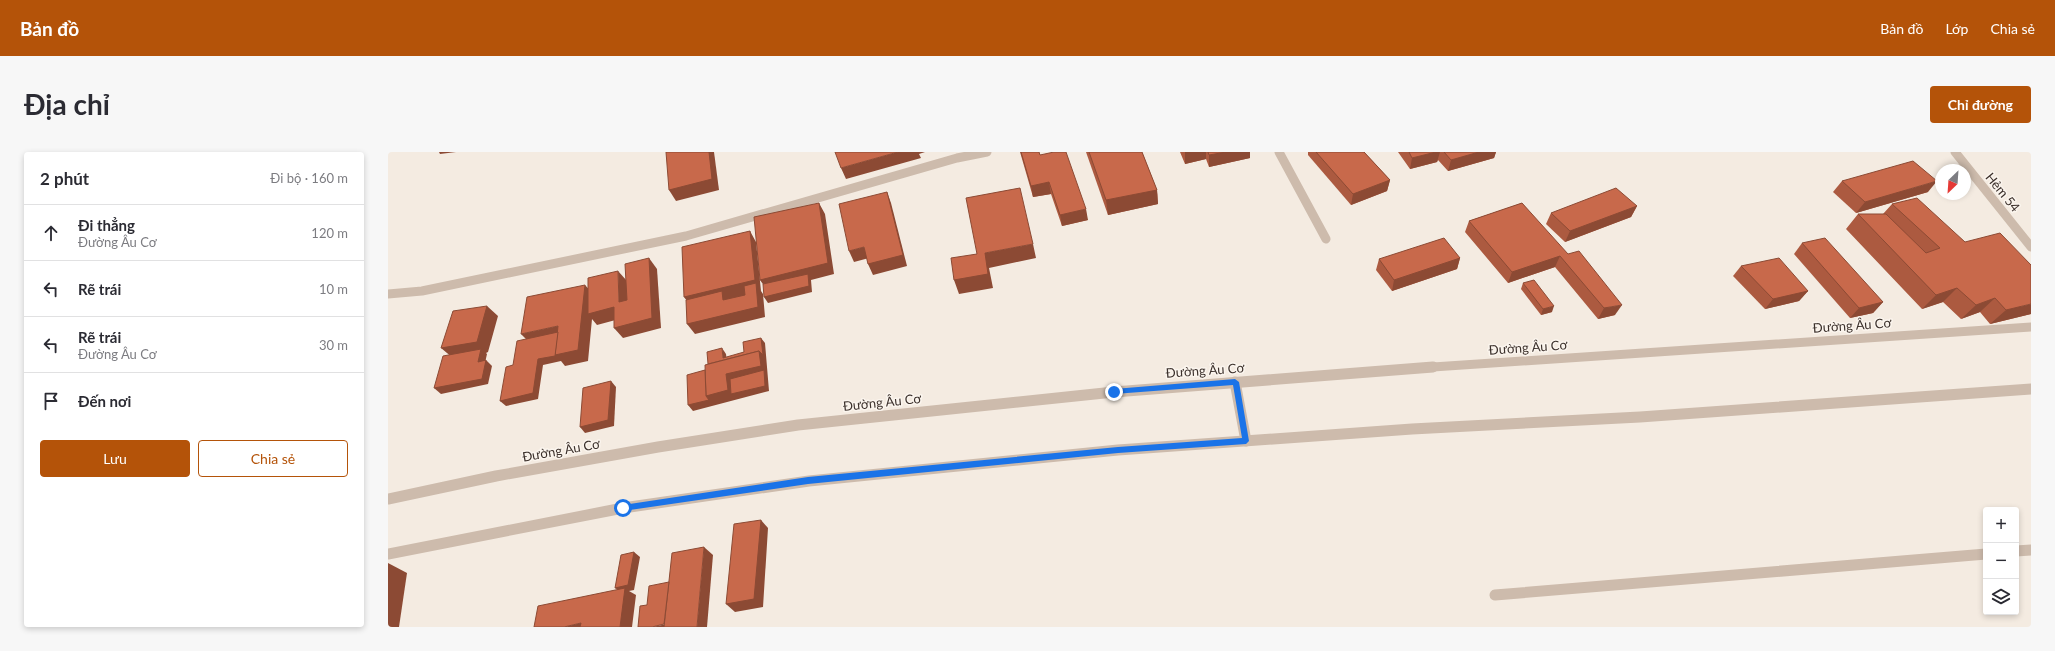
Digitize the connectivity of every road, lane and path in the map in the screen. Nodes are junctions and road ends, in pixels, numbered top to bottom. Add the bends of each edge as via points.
1 (987, 152) edge
2 (1279, 152) edge
3 (1955, 152) edge
4 (956, 155) edge
5 (1326, 239) dead end
6 (2031, 247) edge
7 (388, 294) edge
8 (2031, 327) edge
9 (1235, 382) junction
10 (2031, 389) edge
11 (1246, 441) junction
12 (388, 499) edge
13 (2031, 550) edge
14 (2019, 551) edge
15 (388, 554) edge
16 (1983, 554) edge
17 (1495, 595) dead end

1 - 4 street
2 - 5 street
3 - 6 street, Hẻm 54
4 - 7 street via 686,236 422,290
8 - 9 street, Đường Âu Cơ
9 - 11 street
9 - 12 street, Đường Âu Cơ via 798,425 496,476
10 - 11 street via 1640,417
11 - 15 street via 1118,450 808,480 623,508
13 - 14 street
16 - 17 street

